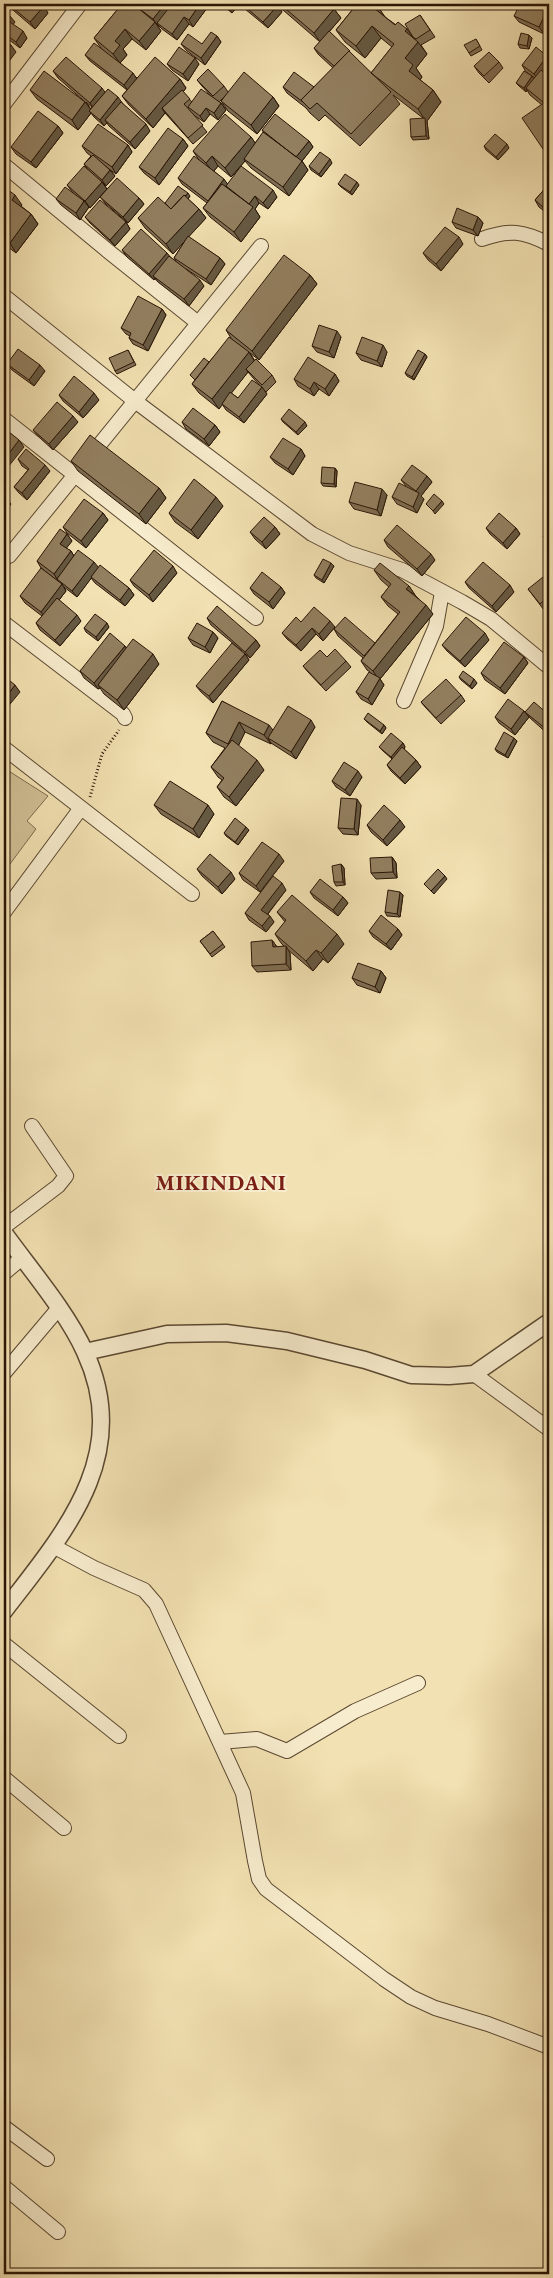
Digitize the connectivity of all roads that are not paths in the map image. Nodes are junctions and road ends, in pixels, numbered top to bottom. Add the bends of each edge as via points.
1 (80, 4) edge
2 (4, 104) edge
3 (4, 165) edge
4 (482, 239) dead end
5 (549, 244) edge
6 (261, 246) dead end
7 (4, 296) edge
8 (198, 323) junction
9 (135, 401) junction
10 (4, 419) edge
11 (74, 476) junction
12 (5, 557) edge
13 (442, 592) junction
14 (256, 618) dead end
15 (4, 623) edge
16 (549, 667) edge
17 (404, 700) dead end
18 (125, 718) road end
19 (4, 748) edge
20 (81, 808) junction
21 (192, 894) dead end
22 (4, 912) edge
23 (32, 1126) dead end
24 (4, 1227) edge
25 (4, 1233) edge
26 (22, 1258) junction
27 (4, 1273) edge
28 (58, 1309) junction
29 (549, 1322) edge
30 (85, 1352) junction
31 (4, 1373) edge
32 (474, 1374) junction
33 (549, 1429) edge
34 (53, 1546) junction
35 (4, 1611) edge
36 (4, 1644) edge
37 (418, 1683) dead end
38 (119, 1736) dead end
39 (220, 1742) junction
40 (4, 1778) edge
41 (64, 1828) dead end
42 (549, 2047) edge
43 (4, 2127) edge
44 (47, 2159) dead end
45 (4, 2187) edge
46 (58, 2232) dead end

1 - 2 street
3 - 8 street
4 - 5 street via 510,231
6 - 8 street
7 - 9 street
8 - 9 street
9 - 11 street
9 - 13 street via 312,534 349,553 402,570
10 - 11 street
11 - 12 street
11 - 14 street
13 - 16 street via 492,619
13 - 17 street via 436,626
15 - 18 street via 124,714
19 - 20 street
20 - 21 street
20 - 22 street
23 - 24 street via 66,1176 58,1186
25 - 26 street
26 - 27 street
26 - 28 street
28 - 30 street
28 - 31 street
29 - 32 street
30 - 32 street via 167,1334 226,1333 287,1341 411,1374
30 - 34 street via 99,1403 100,1444 80,1503
32 - 33 street
34 - 35 street
34 - 39 street via 149,1595
36 - 38 street
37 - 39 street via 355,1711 287,1751 257,1739
39 - 42 street via 243,1793 259,1879 266,1889 411,1998
40 - 41 street
43 - 44 street
45 - 46 street

